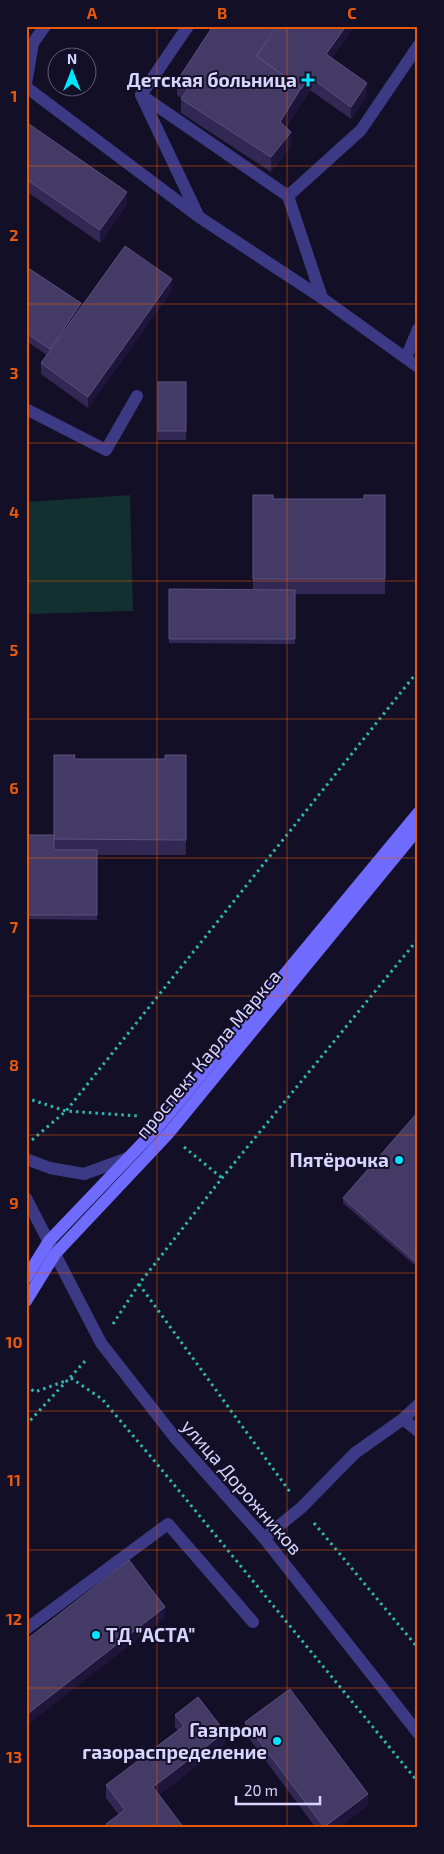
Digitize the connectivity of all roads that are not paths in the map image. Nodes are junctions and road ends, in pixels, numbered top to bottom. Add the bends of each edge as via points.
1 (45, 26) edge
2 (188, 26) edge
3 (418, 46) edge
4 (26, 86) edge
5 (141, 95) junction
6 (288, 196) junction
7 (199, 217) junction
8 (322, 298) junction
9 (418, 329) edge
10 (406, 358) junction
11 (418, 367) edge
12 (137, 396) dead end
13 (26, 409) edge
14 (418, 813) edge
15 (418, 829) edge
16 (128, 1158) junction
17 (26, 1159) edge
18 (26, 1198) edge
19 (49, 1242) junction
20 (56, 1254) junction
21 (26, 1278) edge
22 (26, 1301) edge
23 (418, 1405) edge
24 (403, 1419) junction
25 (418, 1431) edge
26 (264, 1538) junction
27 (253, 1622) dead end
28 (26, 1629) edge
29 (418, 1733) edge

1 - 4 street via 33,43
2 - 5 street
3 - 6 street via 361,130
4 - 7 street
5 - 6 street
5 - 7 street
6 - 8 street
7 - 8 street
8 - 10 street
9 - 10 street
10 - 11 street
12 - 13 street via 106,450
14 - 16 main road via 158,1127
15 - 20 main road, проспект Карла Маркса via 168,1134
16 - 17 street via 84,1174 50,1168
16 - 19 main road
18 - 19 street, улица Дорожников
19 - 20 street, улица Дорожников
19 - 21 main road
20 - 22 main road, проспект Карла Маркса
20 - 26 street, улица Дорожников via 101,1343 176,1438
23 - 24 street
24 - 25 street
24 - 26 street via 355,1453 301,1508
26 - 29 street, улица Дорожников
27 - 28 street via 168,1524

